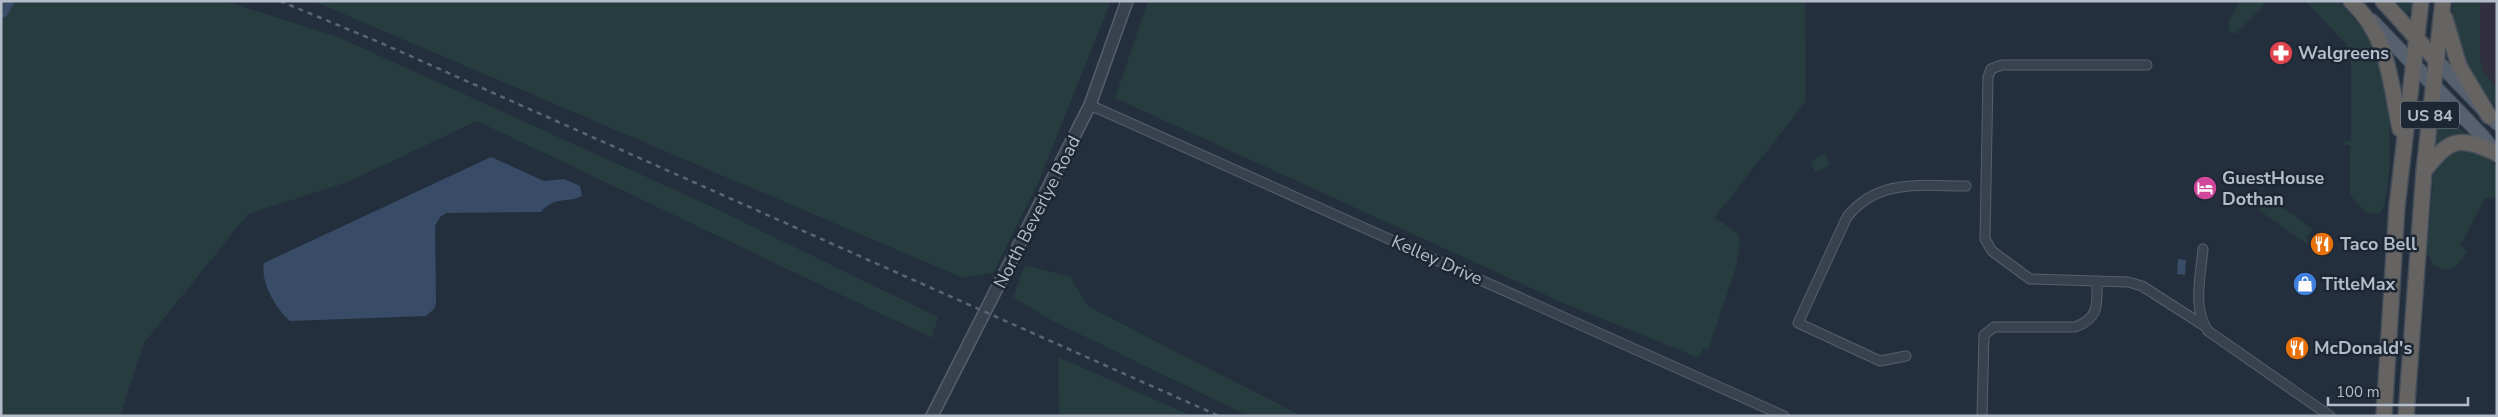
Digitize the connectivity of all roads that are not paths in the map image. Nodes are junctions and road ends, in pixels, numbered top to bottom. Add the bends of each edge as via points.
1 (1127, 1) edge
2 (2351, 1) edge
3 (2383, 1) edge
4 (2421, 1) edge
5 (2443, 4) edge
6 (2366, 16) junction
7 (2416, 39) junction
8 (2436, 60) junction
9 (2413, 64) junction
10 (2147, 65) dead end
11 (2433, 85) junction
12 (1090, 105) junction
13 (2493, 120) edge
14 (2403, 142) junction
15 (2496, 153) edge
16 (2424, 171) junction
17 (1966, 186) dead end
18 (2203, 249) dead end
19 (2097, 281) junction
20 (2203, 325) junction
21 (1906, 356) dead end
22 (2386, 362) junction
23 (2409, 365) junction
24 (932, 416) edge
25 (1784, 416) edge
26 (1982, 416) edge
27 (2330, 416) edge
28 (2384, 416) edge
29 (2406, 416) edge

1 - 12 street, North Beverlye Road
2 - 6 highway, US 84
3 - 7 highway
4 - 7 highway
5 - 8 highway
5 - 13 highway via 2459,66
6 - 9 main road
6 - 14 highway, US 84 via 2389,67
7 - 8 highway
7 - 9 highway
8 - 11 highway, US 84
8 - 13 main road
9 - 11 main road
9 - 14 highway
10 - 19 street via 2002,64 1989,73 1985,232 1988,246 2030,279
11 - 15 main road
11 - 16 highway, US 84
12 - 24 street, North Beverlye Road
12 - 25 street, Kelley Drive
14 - 22 highway, US 84
15 - 16 highway via 2467,142 2450,144
16 - 23 highway, US 84
17 - 21 street via 1902,186 1883,190 1857,204 1847,217 1798,323 1880,361
18 - 20 street via 2199,310
19 - 20 street via 2142,286
19 - 26 street via 2096,308 2090,320 2083,324 2075,327 1994,327 1986,331
20 - 27 street via 2213,336
22 - 23 highway
22 - 28 highway, US 84
23 - 29 highway, US 84

